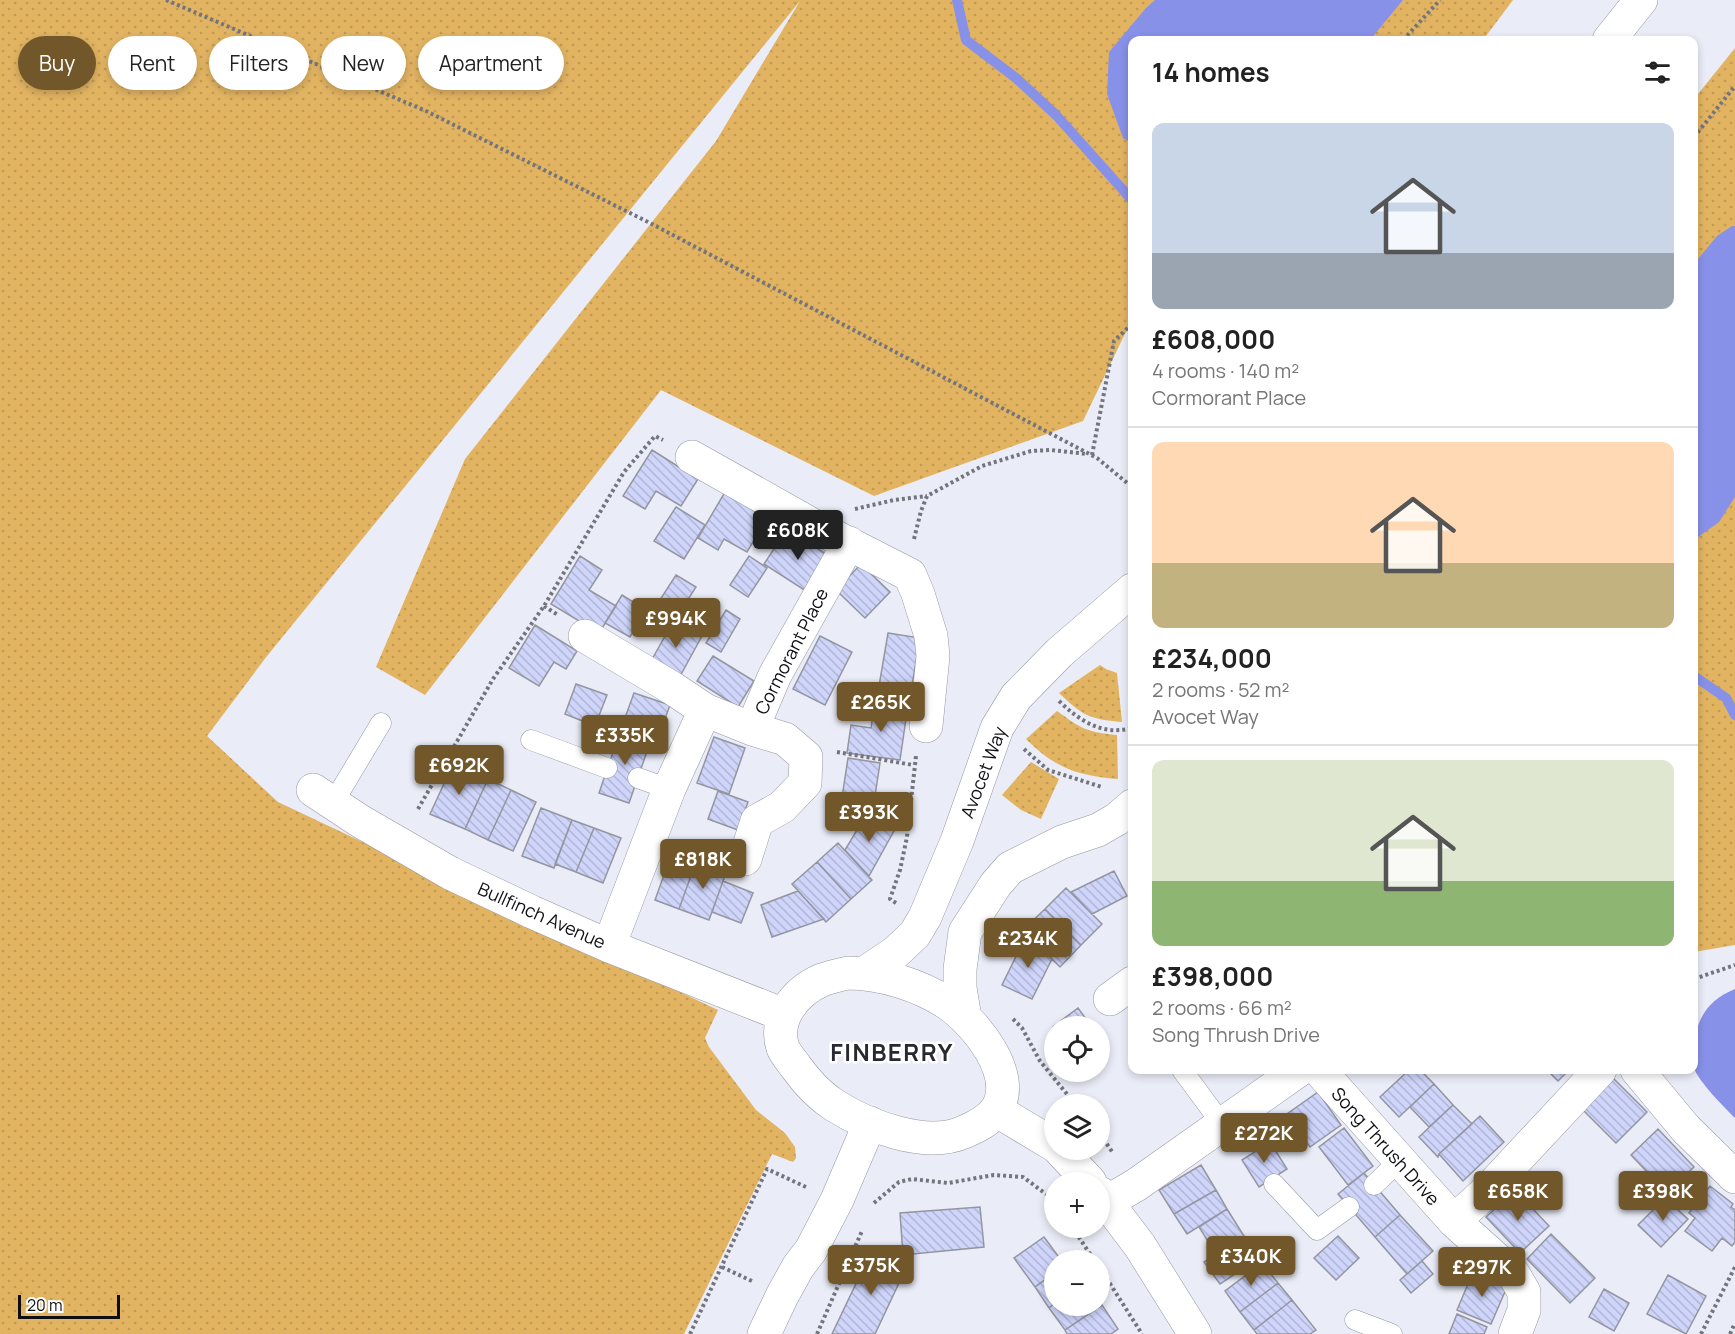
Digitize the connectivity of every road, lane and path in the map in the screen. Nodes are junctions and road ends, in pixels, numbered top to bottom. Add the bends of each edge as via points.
1 (166, 0) edge
2 (1440, 0) edge
3 (1641, 0) edge
4 (1407, 36) edge
5 (1612, 36) edge
6 (1735, 86) edge
7 (1698, 132) edge
8 (1128, 328) edge
9 (1092, 456) junction
10 (692, 457) joint
11 (1097, 458) junction
12 (1128, 484) edge
13 (927, 496) junction
14 (816, 527) junction
15 (849, 543) junction
16 (910, 575) junction
17 (1128, 593) edge
18 (585, 636) dead end
19 (1035, 677) junction
20 (705, 710) junction
21 (381, 723) dead end
22 (926, 726) joint
23 (997, 728) junction
24 (1128, 728) edge
25 (752, 729) junction
26 (531, 740) dead end
27 (806, 757) junction
28 (914, 765) junction
29 (607, 768) dead end
30 (638, 778) dead end
31 (1105, 787) dead end
32 (669, 789) junction
33 (322, 797) joint
34 (1128, 809) edge
35 (418, 810) dead end
36 (745, 859) dead end
37 (890, 899) dead end
38 (609, 946) junction
39 (1735, 966) edge
40 (865, 973) junction
41 (1698, 978) edge
42 (1009, 1014) dead end
43 (784, 1015) junction
44 (964, 1018) junction
45 (1185, 1074) edge
46 (1293, 1074) edge
47 (1323, 1074) edge
48 (1596, 1074) edge
49 (1640, 1074) edge
50 (1068, 1094) edge
51 (996, 1110) junction
52 (870, 1123) junction
53 (1222, 1124) junction
54 (1044, 1138) edge
55 (1110, 1149) edge
56 (1116, 1158) dead end
57 (1069, 1160) edge
58 (1399, 1161) junction
59 (1080, 1172) edge
60 (1735, 1177) edge
61 (791, 1180) dead end
62 (1274, 1184) dead end
63 (1374, 1185) dead end
64 (1110, 1190) edge
65 (1044, 1193) edge
66 (875, 1202) dead end
67 (1110, 1206) edge
68 (1349, 1207) dead end
69 (1454, 1221) junction
70 (865, 1222) dead end
71 (1735, 1267) edge
72 (1110, 1284) edge
73 (1355, 1320) dead end
74 (1735, 1323) edge
75 (1372, 1330) edge
76 (1521, 1332) edge
77 (690, 1334) edge
78 (764, 1334) edge
79 (816, 1334) edge
80 (1142, 1334) edge
81 (1195, 1334) edge
82 (1392, 1334) edge
83 (1701, 1334) edge
84 (1730, 1334) edge

1 - 11 path via 426,111 661,228
2 - 4 path
3 - 5 street
6 - 7 path
8 - 9 path via 1114,341
9 - 11 path
9 - 13 path via 1069,451 1031,452 982,466
10 - 14 street
10 - 35 path via 655,436 624,472 544,606 493,679
11 - 12 path
13 - 14 path via 830,512
13 - 16 path via 914,533
14 - 15 street
15 - 16 street
15 - 25 street, Cormorant Place via 775,675
16 - 22 street via 931,636 933,656
17 - 19 street, Avocet Way
18 - 20 street, Cormorant Place
19 - 23 street, Avocet Way via 1016,697
19 - 24 path via 1086,723 1107,731
20 - 25 street, Cormorant Place
20 - 32 street
21 - 33 lane
22 - 28 path
23 - 31 path via 1048,770
23 - 40 street, Avocet Way via 925,917 915,934 896,952
25 - 27 street, Cormorant Place via 785,739
26 - 29 lane
27 - 28 path via 822,749
27 - 36 street via 805,783 782,807 757,821
28 - 37 path via 907,837
30 - 32 lane
32 - 38 street
33 - 38 street, Bullfinch Avenue via 450,873
34 - 44 street via 1098,830 1062,842 1010,868 996,884 965,932 960,969
38 - 43 street, Bullfinch Avenue
39 - 41 path
40 - 43 street via 824,979 807,988
40 - 44 street via 923,990
42 - 50 path
43 - 52 street via 780,1032 783,1050 805,1080 834,1104
44 - 51 street via 981,1034 1001,1072 1002,1095
45 - 53 lane
46 - 53 street
47 - 58 street, Song Thrush Drive
48 - 69 street, Song Thrush Drive
49 - 60 street via 1686,1130
51 - 52 street via 982,1124 957,1135 898,1134
51 - 54 street
52 - 78 street via 837,1200
53 - 64 street via 1136,1185
55 - 56 path
57 - 59 street
58 - 63 lane
58 - 69 street, Song Thrush Drive
61 - 77 path via 767,1169
62 - 68 lane via 1317,1230
65 - 66 path via 1023,1177 994,1175 948,1183 912,1179 899,1182
67 - 81 street via 1140,1246
69 - 76 street, Song Thrush Drive via 1514,1275 1524,1292
70 - 79 path
71 - 83 path
72 - 80 path
73 - 75 lane
74 - 84 path
75 - 82 lane

